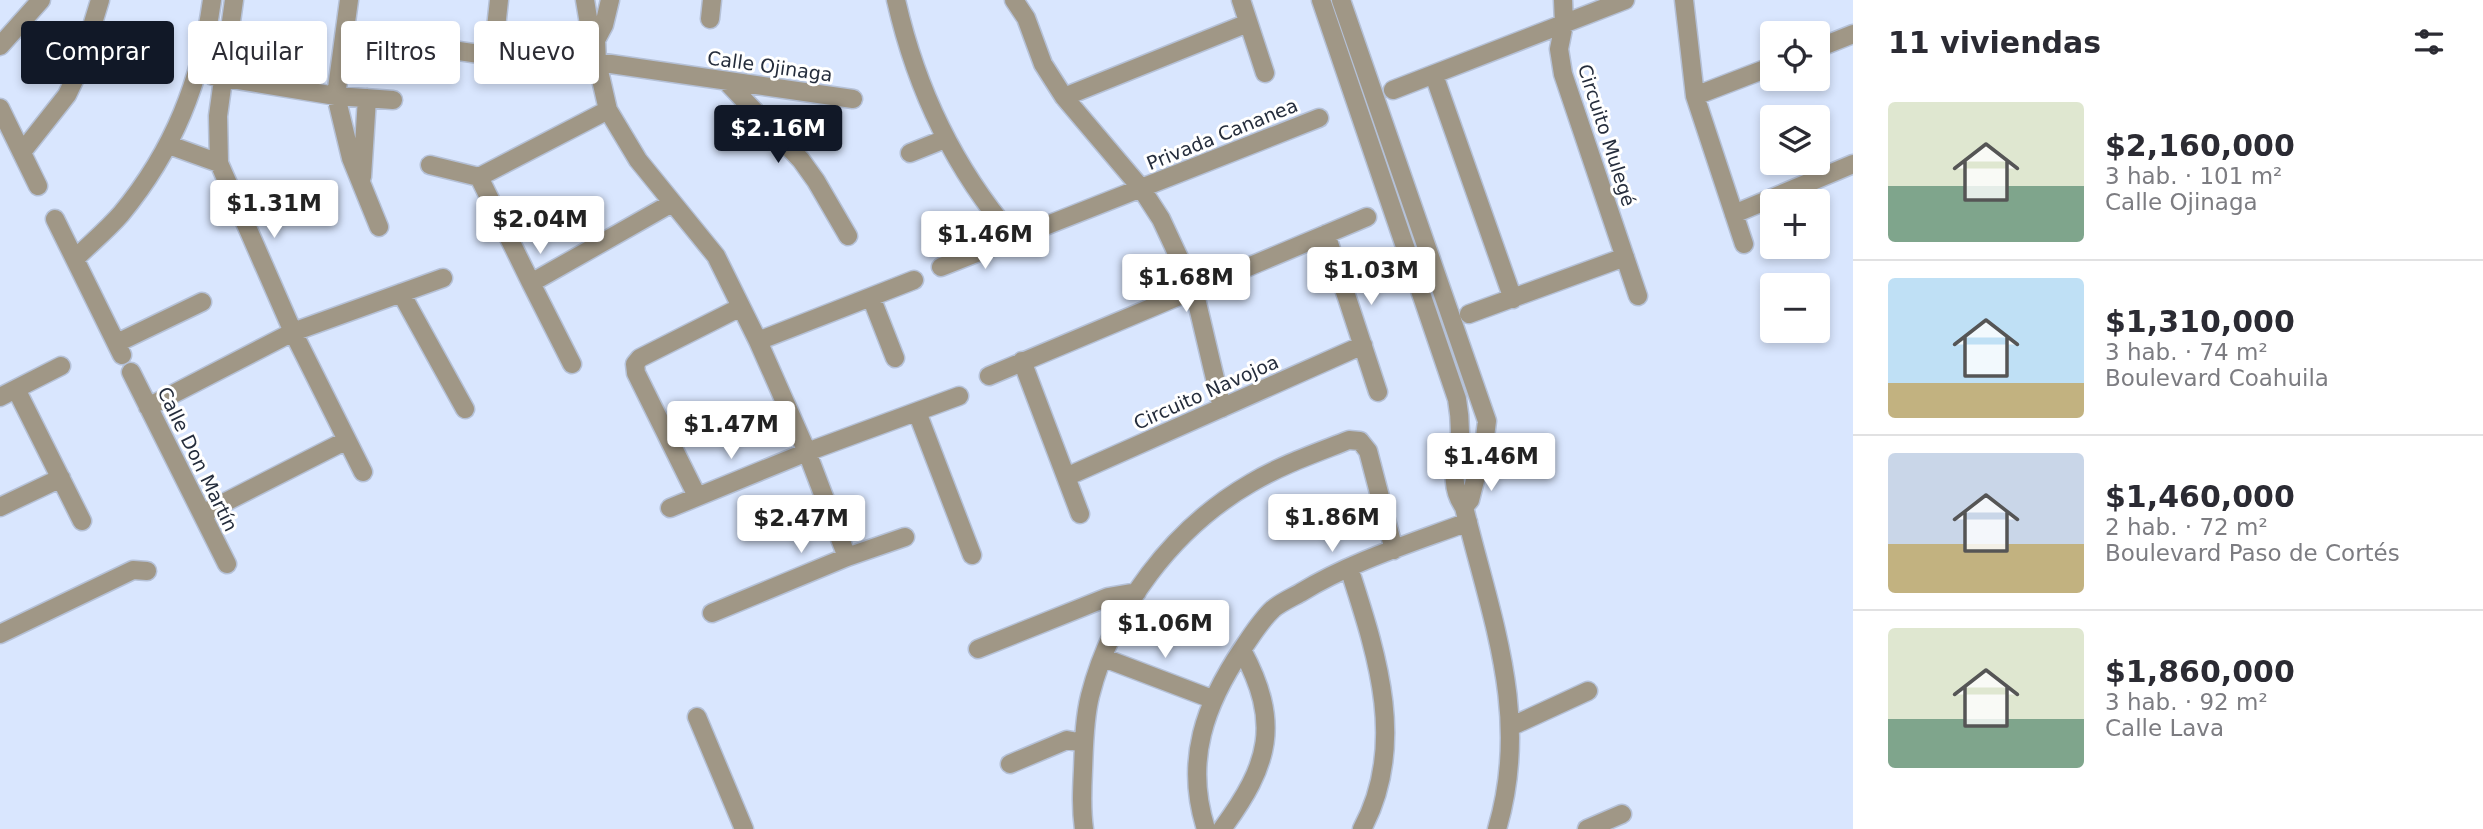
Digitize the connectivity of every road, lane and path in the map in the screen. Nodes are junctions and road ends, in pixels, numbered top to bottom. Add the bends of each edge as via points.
1 (41, 0) edge
2 (100, 0) edge
3 (212, 0) edge
4 (234, 0) edge
5 (349, 0) edge
6 (499, 0) edge
7 (585, 0) edge
8 (610, 0) edge
9 (712, 0) edge
10 (896, 0) edge
11 (1014, 0) edge
12 (1033, 0) edge
13 (1241, 0) edge
14 (1321, 0) edge
15 (1341, 0) edge
16 (1563, 0) edge
17 (1626, 0) edge
18 (1684, 0) edge
19 (1026, 9) edge
20 (710, 19) dead end
21 (209, 21) edge
22 (231, 21) edge
23 (497, 21) edge
24 (588, 21) edge
25 (1248, 23) junction
26 (1564, 24) junction
27 (599, 34) edge
28 (1853, 34) edge
29 (1830, 43) edge
30 (0, 46) edge
31 (599, 62) edge
32 (599, 71) edge
33 (1760, 71) edge
34 (1265, 73) dead end
35 (1434, 75) junction
36 (726, 81) junction
37 (194, 84) edge
38 (222, 84) edge
39 (265, 84) edge
40 (1394, 90) dead end
41 (336, 96) junction
42 (1695, 96) junction
43 (1064, 97) junction
44 (367, 98) junction
45 (853, 99) dead end
46 (393, 100) dead end
47 (0, 108) edge
48 (1380, 108) junction
49 (608, 110) junction
50 (1359, 115) junction
51 (1319, 118) dead end
52 (945, 139) junction
53 (169, 145) junction
54 (22, 152) junction
55 (910, 153) dead end
56 (219, 163) junction
57 (1853, 164) edge
58 (430, 166) dead end
59 (480, 177) junction
60 (361, 181) junction
61 (38, 186) dead end
62 (1141, 188) junction
63 (672, 203) junction
64 (1734, 214) junction
65 (1367, 217) dead end
66 (55, 219) dead end
67 (379, 227) dead end
68 (1326, 234) junction
69 (848, 236) dead end
70 (1014, 238) junction
71 (1744, 244) dead end
72 (1625, 257) junction
73 (75, 259) junction
74 (941, 267) dead end
75 (443, 278) dead end
76 (914, 279) dead end
77 (531, 283) junction
78 (1194, 290) junction
79 (401, 293) junction
80 (1638, 296) dead end
81 (871, 297) junction
82 (1513, 299) junction
83 (202, 302) dead end
84 (741, 307) junction
85 (1469, 314) dead end
86 (293, 332) junction
87 (758, 341) junction
88 (1363, 345) junction
89 (895, 358) dead end
90 (1023, 362) junction
91 (572, 364) dead end
92 (61, 366) dead end
93 (131, 372) dead end
94 (989, 376) dead end
95 (1478, 391) junction
96 (8, 393) edge
97 (1378, 393) dead end
98 (959, 396) dead end
99 (1457, 399) junction
100 (148, 407) junction
101 (1222, 408) junction
102 (465, 409) dead end
103 (916, 412) junction
104 (347, 440) junction
105 (807, 452) junction
106 (363, 472) dead end
107 (1066, 477) junction
108 (61, 478) junction
109 (697, 496) junction
110 (0, 507) edge
111 (670, 508) dead end
112 (202, 514) junction
113 (1080, 514) dead end
114 (1466, 514) junction
115 (82, 521) dead end
116 (905, 537) dead end
117 (1394, 550) junction
118 (972, 555) dead end
119 (848, 557) junction
120 (227, 564) dead end
121 (1349, 568) junction
122 (146, 572) dead end
123 (1137, 592) junction
124 (712, 613) dead end
125 (0, 634) edge
126 (978, 649) dead end
127 (1242, 650) junction
128 (1104, 658) junction
129 (1588, 691) dead end
130 (1212, 699) junction
131 (697, 717) dead end
132 (1511, 726) junction
133 (1084, 743) junction
134 (1010, 764) dead end
135 (1622, 814) dead end
136 (744, 829) edge
137 (1084, 829) edge
138 (1206, 829) edge
139 (1222, 829) edge
140 (1362, 829) edge
141 (1497, 829) edge
142 (1587, 829) edge

1 - 30 street
2 - 54 street via 73,83
3 - 21 street
4 - 22 street
5 - 41 street
6 - 23 street
7 - 24 street
8 - 27 street
9 - 20 street
10 - 52 street via 904,37
11 - 19 street
12 - 19 street
13 - 25 street
14 - 50 street
15 - 48 street
16 - 26 street, Circuito Mulegé
17 - 26 street
18 - 42 street
19 - 43 street via 1043,64
25 - 34 street
25 - 43 street
26 - 35 street
26 - 72 street, Circuito Mulegé via 1559,49 1563,74
28 - 29 street
31 - 36 street, Calle Ojinaga
32 - 49 street
33 - 42 street
35 - 40 street
35 - 82 street
36 - 45 street, Calle Ojinaga
36 - 69 street via 801,160
37 - 53 street
38 - 56 street
39 - 41 street
41 - 44 street
41 - 60 street
42 - 64 street
43 - 62 street
44 - 46 street
44 - 60 street
47 - 54 street
48 - 50 street
48 - 95 street
49 - 59 street
49 - 63 street via 638,160
50 - 99 street
51 - 62 street, Privada Cananea
52 - 55 street
52 - 70 street
53 - 56 street
53 - 73 street via 120,214
54 - 61 street
56 - 86 street
57 - 64 street
58 - 59 street
59 - 77 street
60 - 67 street
62 - 70 street, Privada Cananea
62 - 78 street
63 - 77 street
63 - 84 street via 716,256
64 - 71 street
65 - 68 street
66 - 73 street
68 - 78 street
68 - 88 street
70 - 74 street, Privada Cananea
72 - 80 street, Circuito Mulegé
72 - 82 street
73 - 83 street via 120,349
75 - 79 street
76 - 81 street
77 - 91 street
78 - 90 street
78 - 101 street
79 - 86 street
79 - 102 street
81 - 87 street
81 - 89 street
82 - 85 street
84 - 87 street
84 - 109 street via 635,364
86 - 100 street
86 - 104 street
87 - 105 street
88 - 97 street
88 - 101 street, Circuito Navojoa
90 - 94 street
90 - 107 street
92 - 96 street
93 - 100 street, Calle Don Martín
95 - 99 street
95 - 114 street via 1487,421
96 - 108 street
98 - 103 street
99 - 114 street via 1460,433 1454,484
100 - 112 street, Calle Don Martín
101 - 107 street, Circuito Navojoa
103 - 105 street
103 - 118 street
104 - 106 street
104 - 112 street
105 - 109 street
105 - 119 street
107 - 113 street
108 - 110 street
108 - 115 street
109 - 111 street
112 - 120 street, Calle Don Martín
114 - 117 street
114 - 132 street via 1503,656
116 - 119 street
117 - 121 street
117 - 123 street via 1368,452 1360,441 1349,440 1269,473 1210,511 1156,565
119 - 124 street
121 - 127 street via 1274,608
121 - 140 street via 1381,677 1387,719 1385,760
122 - 125 street via 133,570
123 - 126 street via 1108,597
123 - 128 street
127 - 130 street
127 - 139 street via 1264,700 1267,728 1253,780
128 - 130 street
128 - 133 street via 1090,696
129 - 132 street
130 - 138 street via 1198,752 1197,781
131 - 136 street
132 - 141 street via 1509,779
133 - 134 street via 1067,740
133 - 137 street
135 - 142 street

